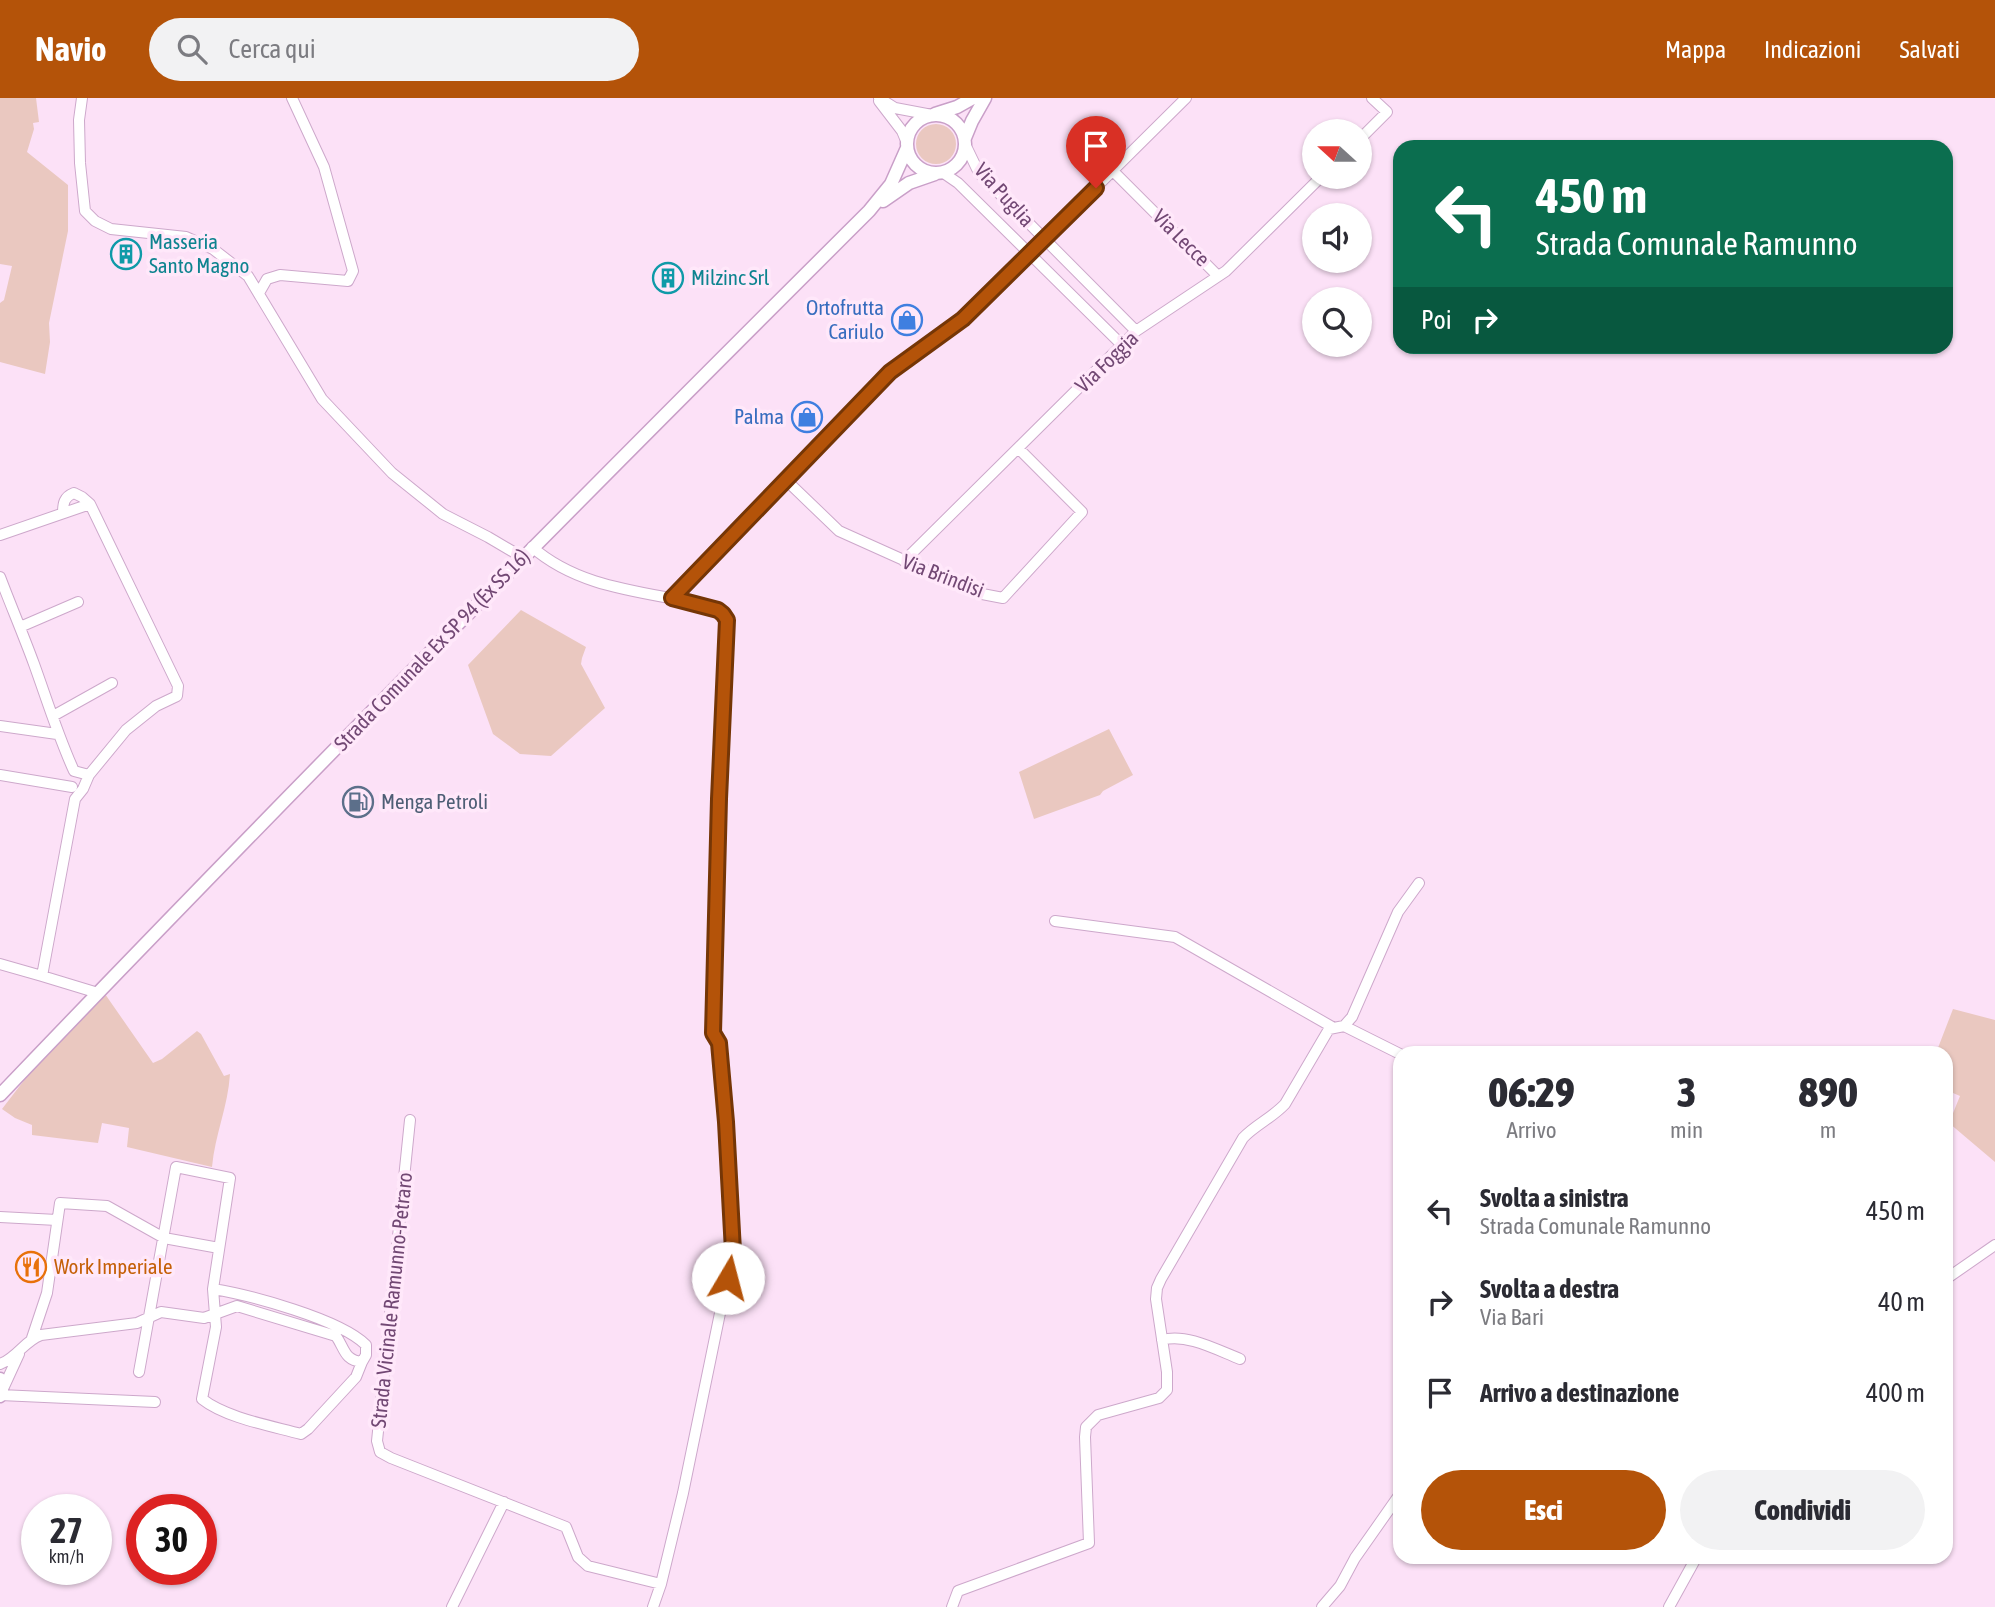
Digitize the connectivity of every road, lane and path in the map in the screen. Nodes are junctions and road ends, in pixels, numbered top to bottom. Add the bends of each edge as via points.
1 (82, 98) edge
2 (292, 98) edge
3 (878, 98) edge
4 (973, 98) edge
5 (985, 98) edge
6 (1186, 98) edge
7 (1372, 98) edge
8 (933, 115) junction
9 (1372, 127) edge
10 (965, 141) junction
11 (907, 145) junction
12 (1113, 171) junction
13 (940, 172) junction
14 (1309, 189) edge
15 (869, 211) junction
16 (1045, 239) junction
17 (1030, 254) junction
18 (1218, 276) junction
19 (259, 293) junction
20 (1136, 331) junction
21 (1122, 345) junction
22 (1018, 448) junction
23 (786, 480) junction
24 (0, 535) edge
25 (532, 547) junction
26 (522, 557) junction
27 (904, 561) junction
28 (1, 583) edge
29 (672, 598) junction
30 (78, 603) dead end
31 (20, 627) junction
32 (112, 683) dead end
33 (53, 716) junction
34 (0, 726) edge
35 (57, 734) junction
36 (74, 771) junction
37 (0, 775) edge
38 (89, 775) junction
39 (72, 787) junction
40 (75, 799) junction
41 (1419, 883) dead end
42 (1055, 922) dead end
43 (0, 964) edge
44 (42, 976) junction
45 (97, 993) junction
46 (1339, 1027) junction
47 (1393, 1051) edge
48 (0, 1094) edge
49 (410, 1120) dead end
50 (0, 1217) edge
51 (57, 1220) junction
52 (164, 1238) junction
53 (1995, 1245) edge
54 (219, 1248) junction
55 (1953, 1274) edge
56 (213, 1289) junction
57 (214, 1314) junction
58 (150, 1315) junction
59 (32, 1338) junction
60 (1162, 1340) junction
61 (22, 1347) junction
62 (1240, 1359) dead end
63 (362, 1362) junction
64 (0, 1364) edge
65 (139, 1371) dead end
66 (1, 1390) edge
67 (155, 1402) dead end
68 (504, 1502) junction
69 (1393, 1504) edge
70 (1693, 1564) edge
71 (661, 1584) junction
72 (452, 1607) edge
73 (653, 1607) edge
74 (952, 1607) edge
75 (1322, 1607) edge
76 (1669, 1607) edge

1 - 19 street via 79,120 85,211 111,229 187,237 213,248 248,276
2 - 19 street via 324,167 353,271 348,281 280,275 267,279
3 - 8 street via 895,108
3 - 11 street
4 - 8 main road
5 - 10 main road
6 - 12 street
7 - 9 street via 1387,112
8 - 10 main road via 957,123
8 - 11 main road via 915,124
10 - 13 main road via 958,162
10 - 16 street, Via Puglia via 979,173
11 - 13 main road via 922,169
11 - 15 main road, Strada Comunale Ex SP 94 (Ex SS 16) via 891,184
12 - 16 street
12 - 18 street, Via Lecce
13 - 15 main road, Strada Comunale Ex SP 94 (Ex SS 16) via 909,183
13 - 17 street, Via Puglia via 958,183
14 - 18 street, Via Foggia
15 - 25 main road, Strada Comunale Ex SP 94 (Ex SS 16)
16 - 17 street
16 - 20 street, Via Puglia
17 - 21 street, Via Puglia
17 - 23 street via 963,319 890,372
18 - 20 street, Via Foggia
19 - 26 street via 322,399 392,473 443,514
20 - 21 street, Via Foggia
21 - 22 street, Via Foggia
22 - 27 street, Via Foggia
22 - 27 street, Via Brindisi via 1082,512 1003,598 977,593
23 - 27 street, Via Brindisi via 839,531
23 - 29 street
24 - 38 street via 90,504 178,686 177,696 126,730
25 - 26 main road, Strada Comunale Ex SP 94 (Ex SS 16)
25 - 29 street via 584,578
26 - 45 main road, Strada Comunale Ex SP 94 (Ex SS 16)
28 - 31 street
29 - 71 street via 718,610 727,620 713,1033 719,1043 733,1251
30 - 31 street
31 - 33 street
32 - 33 street
33 - 35 street
34 - 35 street
35 - 36 street
36 - 38 street
36 - 39 street
37 - 39 street
38 - 40 street
39 - 40 street
40 - 44 street
41 - 46 street via 1398,912 1352,1017
42 - 46 street via 1175,937
43 - 44 street
44 - 45 street
45 - 48 main road, Strada Comunale Ex SP 94 (Ex SS 16)
46 - 47 street
46 - 60 street via 1329,1029 1285,1104 1243,1138 1161,1279 1156,1299
49 - 68 street, Strada Vicinale Ramunno-Petraro via 377,1441 380,1452 391,1458
50 - 51 street
51 - 52 street via 60,1203 107,1206
51 - 59 street via 47,1293
52 - 54 street
52 - 54 street via 176,1167 230,1178
52 - 58 street
53 - 55 street
54 - 56 street
56 - 57 street
56 - 63 street via 315,1318 360,1339 366,1345
57 - 58 street via 204,1318 162,1312
57 - 63 street via 237,1306 323,1331 336,1336 346,1356
57 - 63 street via 216,1327 202,1399 247,1419 301,1434 356,1377
58 - 59 street via 136,1323
58 - 65 street
59 - 61 street
60 - 62 street via 1185,1339
60 - 74 street via 1167,1390 1159,1398 1098,1415 1086,1427 1089,1543 958,1591
61 - 64 street
61 - 66 street
66 - 67 street
68 - 71 street, Strada Vicinale Ramunno-Petraro via 566,1527 578,1557 588,1566
68 - 72 street
69 - 75 street
70 - 76 street
71 - 73 street

